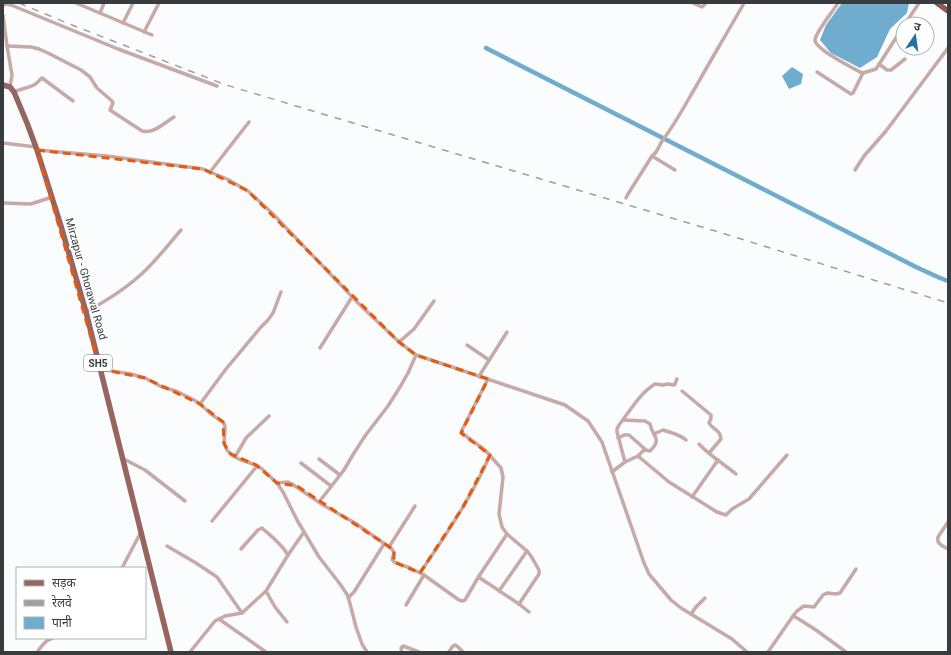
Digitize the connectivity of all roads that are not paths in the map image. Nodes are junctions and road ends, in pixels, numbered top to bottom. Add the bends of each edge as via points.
1 (76, 3) edge
2 (104, 3) edge
3 (133, 3) edge
4 (158, 3) edge
5 (693, 3) edge
6 (706, 3) edge
7 (744, 3) edge
8 (838, 3) edge
9 (919, 3) edge
10 (937, 3) edge
11 (3, 6) edge
12 (948, 10) edge
13 (100, 13) junction
14 (3, 15) edge
15 (910, 16) edge
16 (123, 23) junction
17 (144, 32) junction
18 (152, 35) dead end
19 (895, 39) edge
20 (7, 46) junction
21 (948, 48) edge
22 (905, 59) dead end
23 (879, 64) junction
24 (817, 72) dead end
25 (863, 73) junction
26 (3, 85) edge
27 (217, 86) dead end
28 (12, 90) junction
29 (73, 101) dead end
30 (174, 117) dead end
31 (249, 122) dead end
32 (3, 143) edge
33 (36, 148) junction
34 (652, 156) junction
35 (212, 170) junction
36 (675, 170) dead end
37 (855, 170) dead end
38 (52, 197) junction
39 (626, 198) dead end
40 (3, 203) edge
41 (181, 230) dead end
42 (281, 292) dead end
43 (352, 297) junction
44 (434, 301) dead end
45 (86, 312) junction
46 (507, 332) dead end
47 (401, 341) junction
48 (467, 345) dead end
49 (320, 348) dead end
50 (416, 355) junction
51 (489, 360) junction
52 (100, 369) junction
53 (480, 375) junction
54 (488, 379) junction
55 (677, 379) dead end
56 (682, 392) dead end
57 (200, 404) junction
58 (269, 416) dead end
59 (623, 420) junction
60 (654, 434) junction
61 (618, 438) junction
62 (686, 440) dead end
63 (698, 444) dead end
64 (646, 450) junction
65 (709, 453) junction
66 (490, 455) junction
67 (787, 455) dead end
68 (638, 456) junction
69 (235, 457) junction
70 (122, 458) junction
71 (319, 459) dead end
72 (718, 460) junction
73 (625, 462) junction
74 (301, 463) dead end
75 (257, 466) junction
76 (612, 472) junction
77 (736, 474) dead end
78 (340, 475) junction
79 (277, 483) junction
80 (331, 486) junction
81 (692, 497) junction
82 (185, 501) dead end
83 (319, 502) junction
84 (415, 506) dead end
85 (212, 521) dead end
86 (948, 522) edge
87 (141, 532) junction
88 (304, 532) junction
89 (507, 534) junction
90 (384, 544) junction
91 (167, 546) dead end
92 (389, 547) junction
93 (241, 549) dead end
94 (948, 549) edge
95 (527, 551) junction
96 (288, 555) junction
97 (123, 567) edge
98 (856, 569) dead end
99 (420, 574) junction
100 (424, 576) junction
101 (479, 576) junction
102 (266, 591) junction
103 (499, 591) junction
104 (348, 598) junction
105 (705, 598) dead end
106 (519, 604) junction
107 (406, 605) dead end
108 (529, 612) dead end
109 (242, 614) junction
110 (691, 614) junction
111 (793, 616) junction
112 (219, 619) junction
113 (287, 622) dead end
114 (50, 639) edge
115 (37, 652) edge
116 (171, 652) edge
117 (190, 652) edge
118 (266, 652) edge
119 (367, 652) edge
120 (402, 652) edge
121 (420, 652) edge
122 (449, 652) edge
123 (463, 652) edge
124 (747, 652) edge
125 (768, 652) edge
126 (846, 652) edge

1 - 13 street
2 - 13 street
3 - 16 street
4 - 17 street
5 - 6 street via 702,7
7 - 34 street via 684,108
8 - 25 street via 815,42 825,52
9 - 15 street
10 - 12 highway
11 - 27 street via 12,5
13 - 16 street
14 - 20 street
16 - 17 street
17 - 18 street
19 - 23 street
20 - 28 street
20 - 30 street via 39,49 81,70 112,100 110,110 142,131 153,131
21 - 37 street
22 - 23 street via 891,70
23 - 25 street via 876,69
24 - 25 street via 851,94
26 - 28 main road
28 - 29 street via 36,84 42,78
28 - 33 main road, Mirzapur - Ghorawal Road / SH5
31 - 35 street
32 - 33 street
33 - 35 street
33 - 38 main road, Mirzapur - Ghorawal Road / SH5
34 - 36 street
34 - 39 street
35 - 43 street via 248,191
38 - 40 street via 31,204
38 - 45 main road, Mirzapur - Ghorawal Road / SH5
41 - 45 street via 138,277
42 - 57 street via 268,320
43 - 47 street
43 - 49 street
44 - 47 street via 414,329
45 - 52 main road, Mirzapur - Ghorawal Road / SH5
46 - 51 street
47 - 50 street
48 - 51 street
50 - 53 street
50 - 78 street via 388,406
51 - 53 street
52 - 57 street via 141,376
52 - 70 main road, Mirzapur - Ghorawal Road / SH5
53 - 54 street
54 - 66 street via 462,432
54 - 76 street via 565,405 575,411 588,421 602,442
55 - 59 street via 674,385 655,384 642,394
56 - 65 street via 711,415 709,423 718,431 721,439
57 - 69 street via 223,422 224,446
58 - 69 street via 246,438
59 - 60 street via 647,422
59 - 61 street via 617,429
60 - 62 street via 663,430 679,434
60 - 64 street via 656,444 650,451
61 - 64 street via 629,435
61 - 73 street
63 - 65 street
64 - 68 street
65 - 72 street
66 - 89 street via 503,472 499,514 502,527
66 - 99 street via 463,508
67 - 81 street via 749,499 726,515
68 - 73 street
68 - 81 street via 664,479
69 - 75 street
70 - 82 street via 145,470
70 - 87 main road, Mirzapur - Ghorawal Road / SH5
71 - 78 street
72 - 77 street
72 - 81 street
73 - 76 street
74 - 80 street
75 - 79 street
75 - 85 street
76 - 110 street via 649,574 671,600
78 - 80 street
79 - 83 street via 288,482
79 - 88 street
80 - 83 street
83 - 90 street
84 - 92 street
86 - 94 street via 937,540
87 - 97 street
87 - 116 main road, Mirzapur - Ghorawal Road / SH5
88 - 96 street
88 - 104 street
89 - 95 street
89 - 101 street
90 - 92 street
90 - 104 street
91 - 109 street via 217,577
92 - 99 street via 393,551 393,561
93 - 96 street via 262,528
95 - 103 street
95 - 106 street via 540,572
96 - 102 street
98 - 111 street via 840,593 827,593 814,607 804,606
99 - 100 street
100 - 101 street via 461,601 465,600
100 - 107 street
101 - 103 street
102 - 109 street
102 - 113 street
103 - 106 street
104 - 119 street via 356,627
105 - 110 street
106 - 108 street
109 - 112 street
110 - 124 street via 732,639
111 - 125 street
111 - 126 street
112 - 117 street
112 - 118 street
114 - 115 street via 44,642
120 - 121 street via 403,646
122 - 123 street via 455,645

